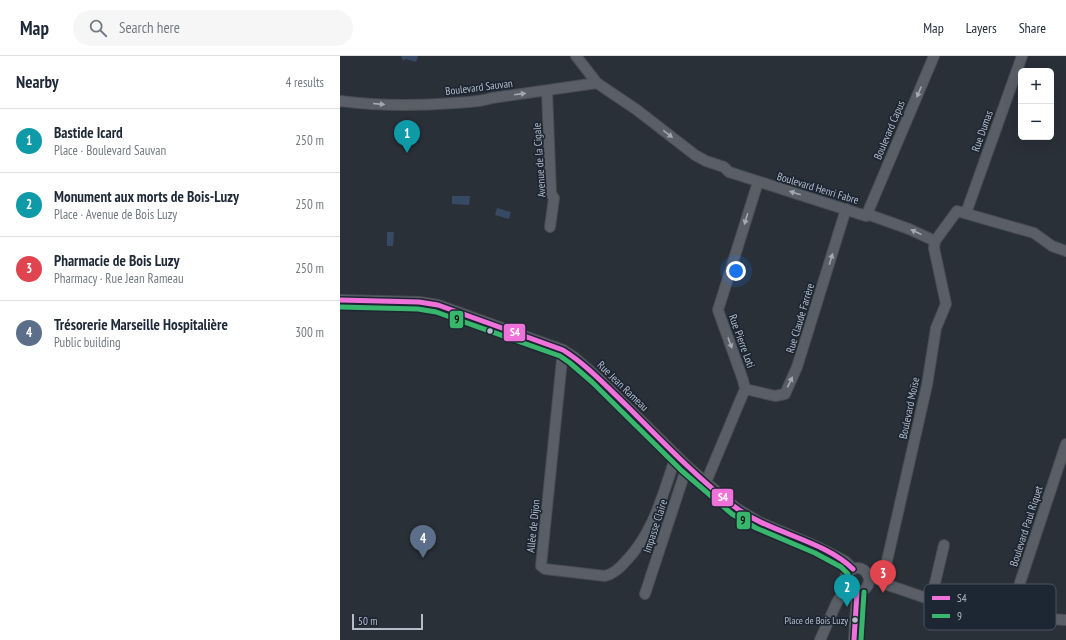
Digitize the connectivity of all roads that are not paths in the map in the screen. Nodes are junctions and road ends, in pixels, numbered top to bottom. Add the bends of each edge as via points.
1 (576, 56) edge
2 (934, 56) edge
3 (1022, 56) edge
4 (597, 83) junction
5 (547, 90) junction
6 (340, 101) edge
7 (758, 182) junction
8 (846, 209) junction
9 (966, 213) junction
10 (867, 214) junction
11 (550, 227) dead end
12 (935, 241) junction
13 (1066, 251) edge
14 (340, 300) edge
15 (563, 350) junction
16 (745, 389) junction
17 (1066, 444) edge
18 (676, 456) junction
19 (687, 466) junction
20 (1061, 475) edge
21 (706, 482) junction
22 (944, 545) dead end
23 (853, 569) junction
24 (867, 574) junction
25 (880, 580) junction
26 (935, 584) edge
27 (1021, 584) edge
28 (847, 587) junction
29 (857, 592) junction
30 (645, 594) dead end
31 (924, 598) edge
32 (1056, 619) edge
33 (1066, 620) edge
34 (820, 640) edge
35 (854, 640) edge

1 - 4 street, Boulevard Henri Fabre
2 -> 10 street, Boulevard Capus
3 - 9 street, Rue Dumas
4 - 5 street, Boulevard Sauvan
4 -> 7 street, Boulevard Henri Fabre via 637,110 695,156 724,167 728,172
6 -> 5 street, Boulevard Sauvan via 385,105 439,104 482,101
5 - 11 street, Avenue de la Cigale via 551,194 554,198
8 -> 7 street, Boulevard Henri Fabre
7 -> 16 street, Rue Pierre Loti via 718,310
8 - 10 street, Boulevard Henri Fabre via 866,216
16 -> 8 street, Rue Claude Farrère via 775,396 784,394 797,367
9 - 12 street via 957,211
9 - 13 street via 1034,233 1052,246
12 -> 10 street, Boulevard Henri Fabre
12 - 25 street, Boulevard Moïse via 934,248 946,304 936,328 927,385 884,574
14 - 15 street, Rue Jean Rameau via 419,302 438,305
15 - 18 street, Rue Jean Rameau via 597,377
15 - 18 street, Allée de Dijon via 541,566 545,569 605,576 621,566 639,546 653,521
16 - 21 street
17 - 20 street, Boulevard Paul Riquet
18 - 19 street, Rue Jean Rameau
19 - 21 street, Rue Jean Rameau
19 - 30 street, Impasse Claire
20 - 27 street, Boulevard Paul Riquet
21 - 23 street, Rue Jean Rameau via 736,508 758,522 818,547 845,561
22 - 26 street
23 - 24 street via 858,568
23 - 28 street via 846,576
24 - 25 street
24 - 29 street via 867,586
25 - 31 street
28 - 29 street
28 - 34 street via 837,602
29 - 35 street
32 - 33 street

